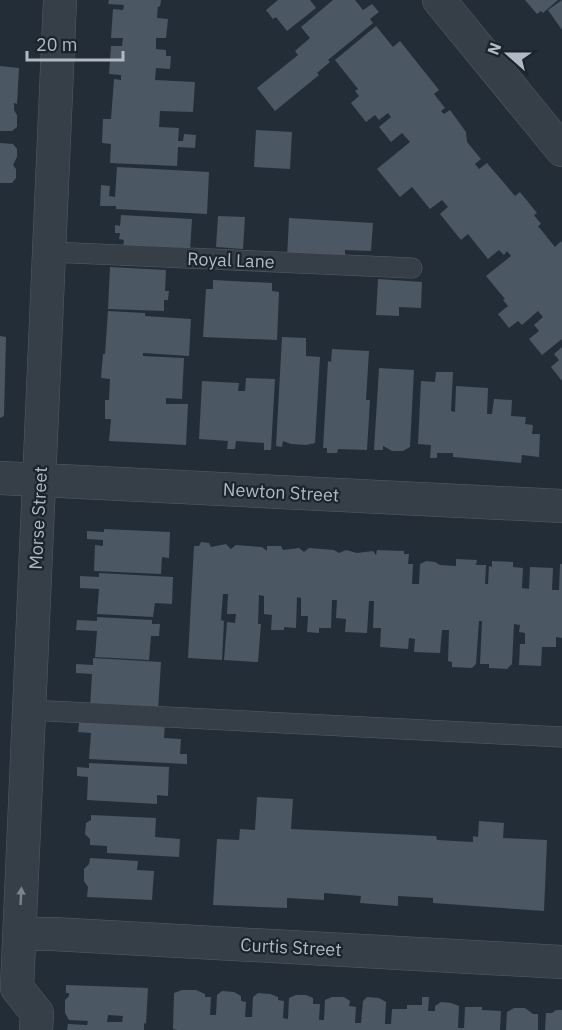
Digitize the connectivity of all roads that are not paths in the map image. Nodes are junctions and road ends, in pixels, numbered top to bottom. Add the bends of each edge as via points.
1 (60, 0) edge
2 (439, 0) edge
3 (562, 150) edge
4 (50, 252) junction
5 (412, 268) dead end
6 (0, 478) edge
7 (40, 479) junction
8 (562, 506) edge
9 (29, 710) junction
10 (562, 737) edge
11 (11, 858) edge
12 (20, 934) junction
13 (562, 962) edge
14 (36, 1030) edge

1 - 4 street, Morse Street
2 - 3 street
4 - 5 lane, Royal Lane
4 - 7 street, Morse Street
6 - 7 street, Newton Street
7 - 8 street, Newton Street
7 - 9 street, Morse Street
9 - 10 lane
9 - 11 street, Morse Street
12 -> 11 street, Morse Street
12 - 13 street, Curtis Street
12 - 14 street, Morse Street via 17,988 36,1013

